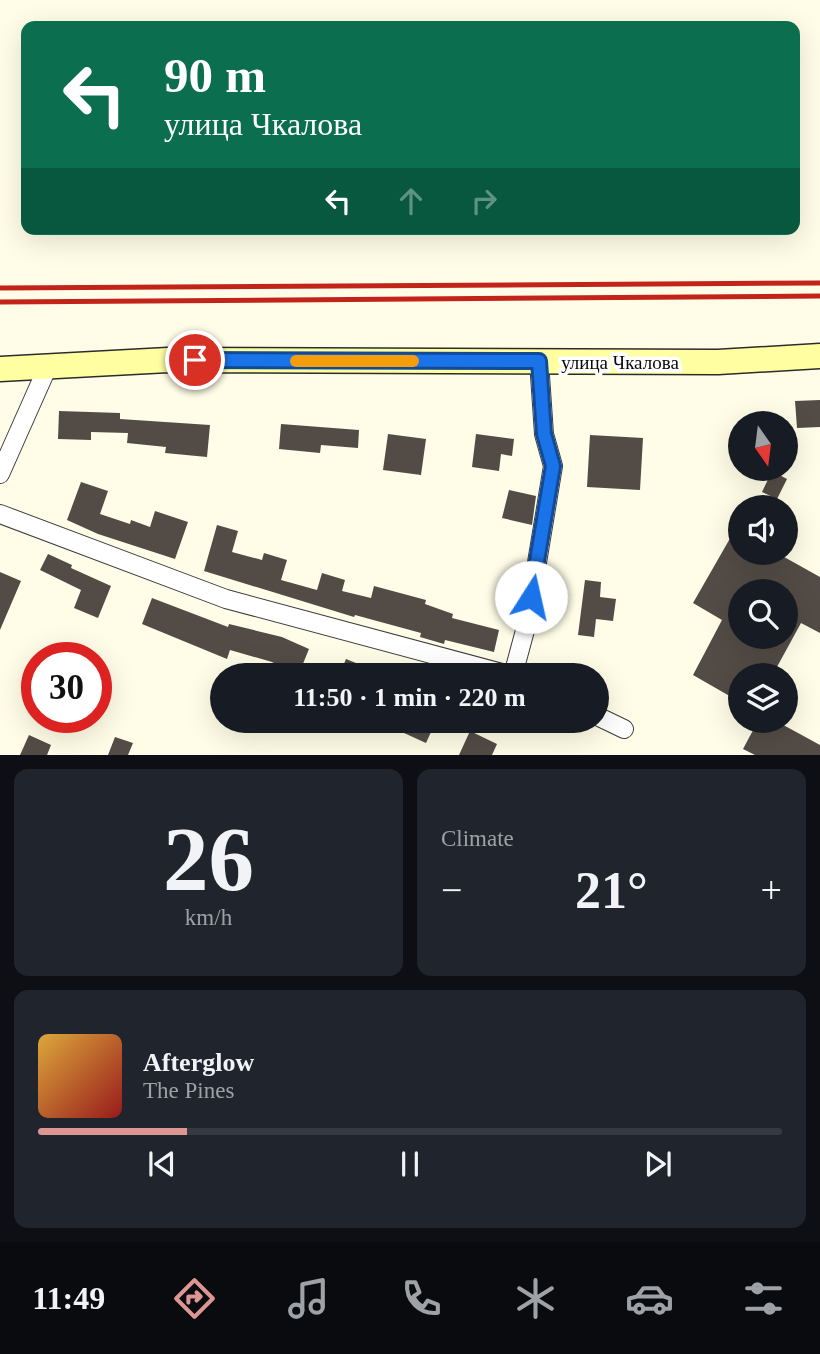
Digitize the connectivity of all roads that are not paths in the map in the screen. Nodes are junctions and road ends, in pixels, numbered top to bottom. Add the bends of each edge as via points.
1 (820, 356) edge
2 (539, 361) junction
3 (48, 366) junction
4 (0, 369) edge
5 (0, 474) edge
6 (0, 514) edge
7 (468, 663) edge
8 (516, 663) edge
9 (609, 722) edge
10 (624, 729) dead end

1 - 2 street, улица Чкалова via 718,362
2 - 3 street, улица Чкалова via 168,360
2 - 8 street via 544,434 553,466
3 - 4 street, улица Чкалова
3 - 5 street
6 - 7 street via 226,599
9 - 10 street

